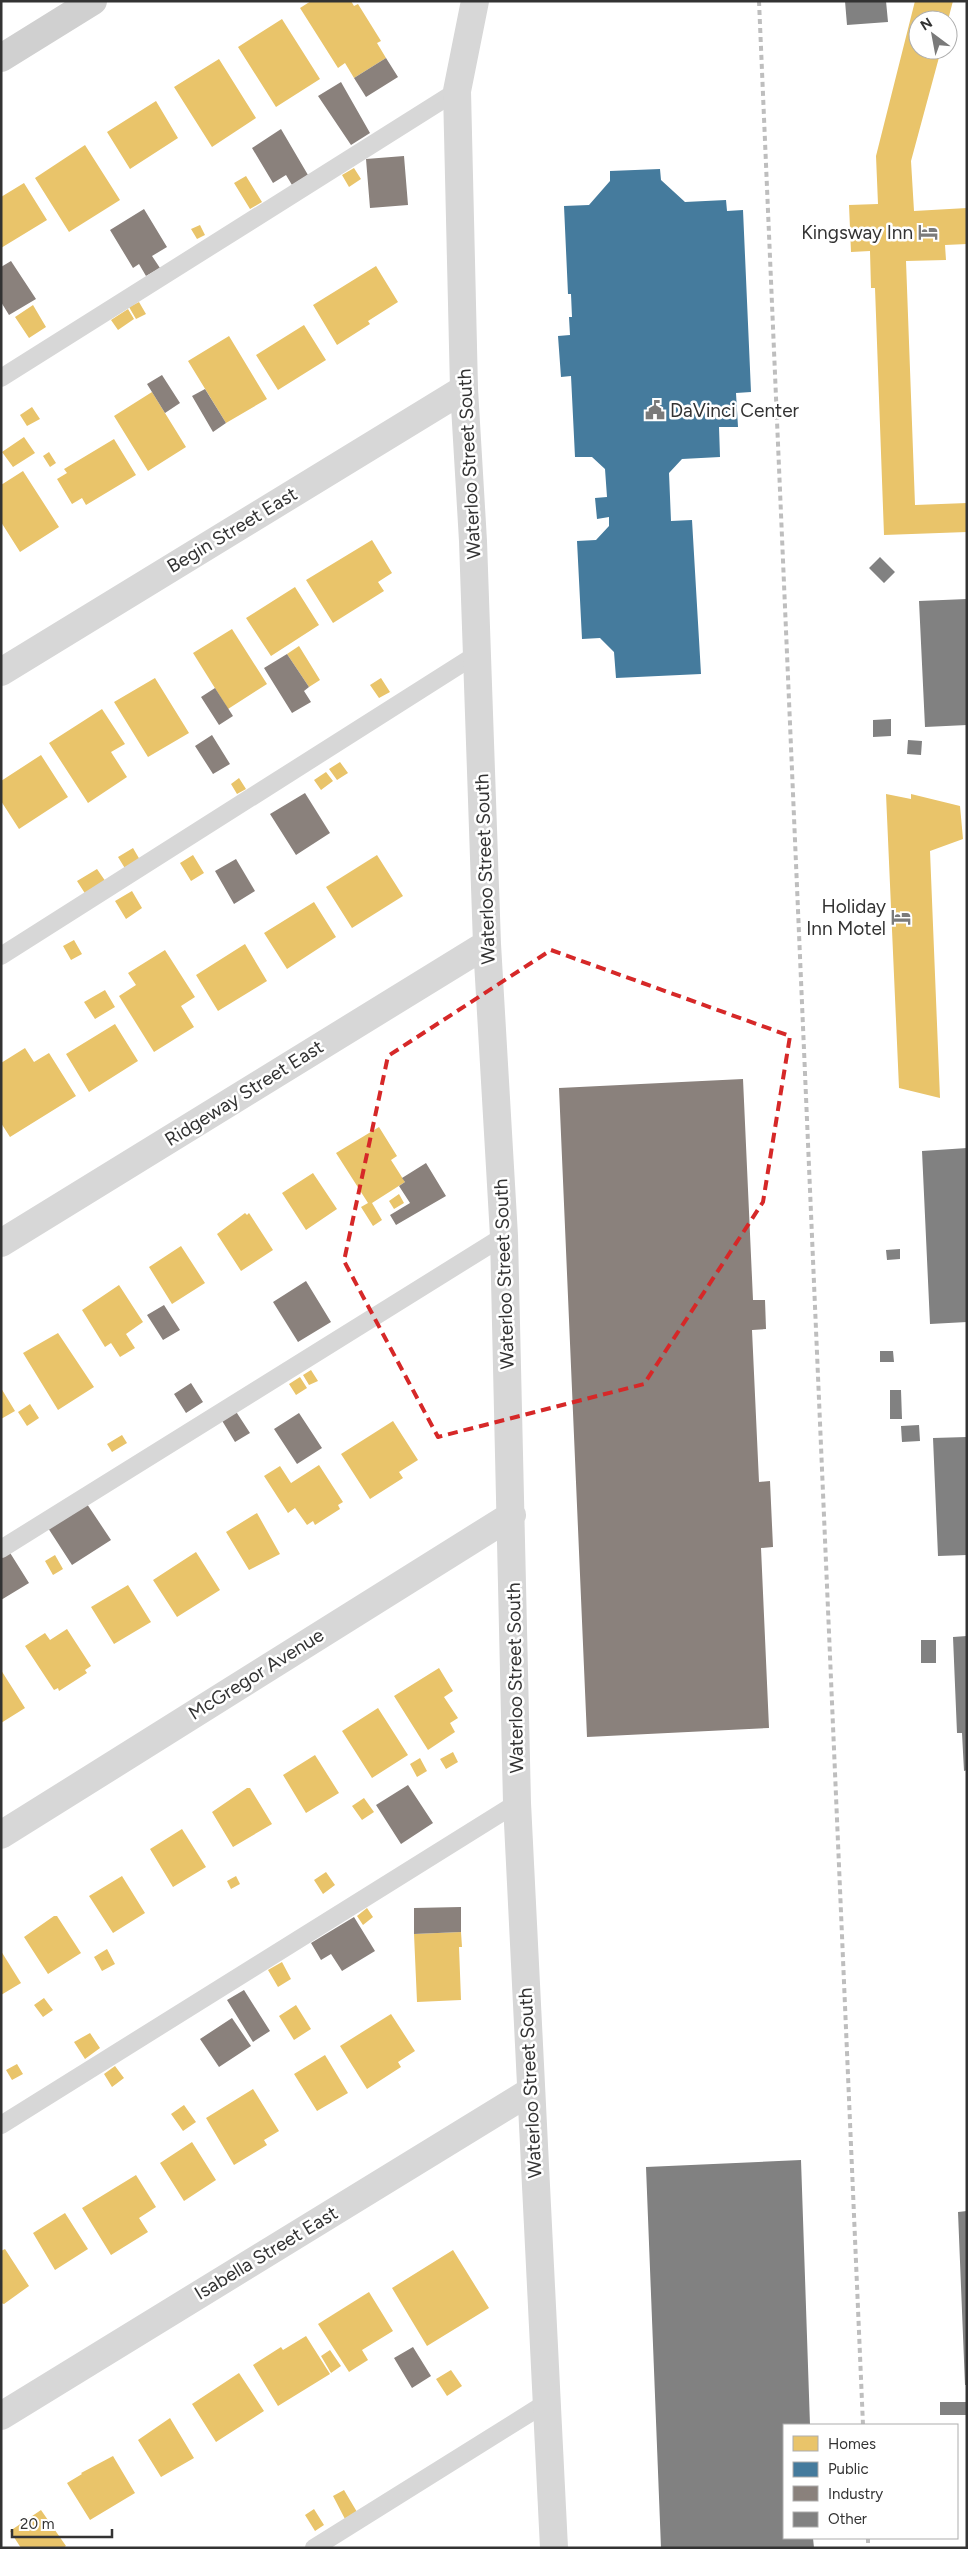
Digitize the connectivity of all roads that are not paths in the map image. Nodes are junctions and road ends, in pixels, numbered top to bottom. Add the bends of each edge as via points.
1 (475, 1) edge
2 (85, 3) edge
3 (1, 58) edge
4 (457, 91) junction
5 (1, 378) edge
6 (464, 389) junction
7 (477, 654) junction
8 (1, 672) edge
9 (487, 944) junction
10 (1, 956) edge
11 (4, 1235) edge
12 (504, 1236) junction
13 (512, 1515) junction
14 (1, 1549) edge
15 (517, 1803) junction
16 (1, 1835) edge
17 (530, 2091) junction
18 (1, 2125) edge
19 (546, 2403) junction
20 (1, 2416) edge
21 (314, 2548) edge
22 (554, 2548) edge

1 - 4 street, Waterloo Street South
2 - 3 main road
4 - 5 lane
4 - 6 street, Waterloo Street South
6 - 7 street, Waterloo Street South
6 - 8 street, Begin Street East
7 - 9 street, Waterloo Street South
7 - 10 lane
9 - 11 street, Ridgeway Street East
9 - 12 street, Waterloo Street South
12 - 13 street, Waterloo Street South
12 - 14 lane
13 - 15 street, Waterloo Street South
13 - 16 street, McGregor Avenue
15 - 17 street, Waterloo Street South
15 - 18 lane
17 - 19 street, Waterloo Street South
17 - 20 street, Isabella Street East
19 - 21 lane
19 - 22 street, Waterloo Street South

